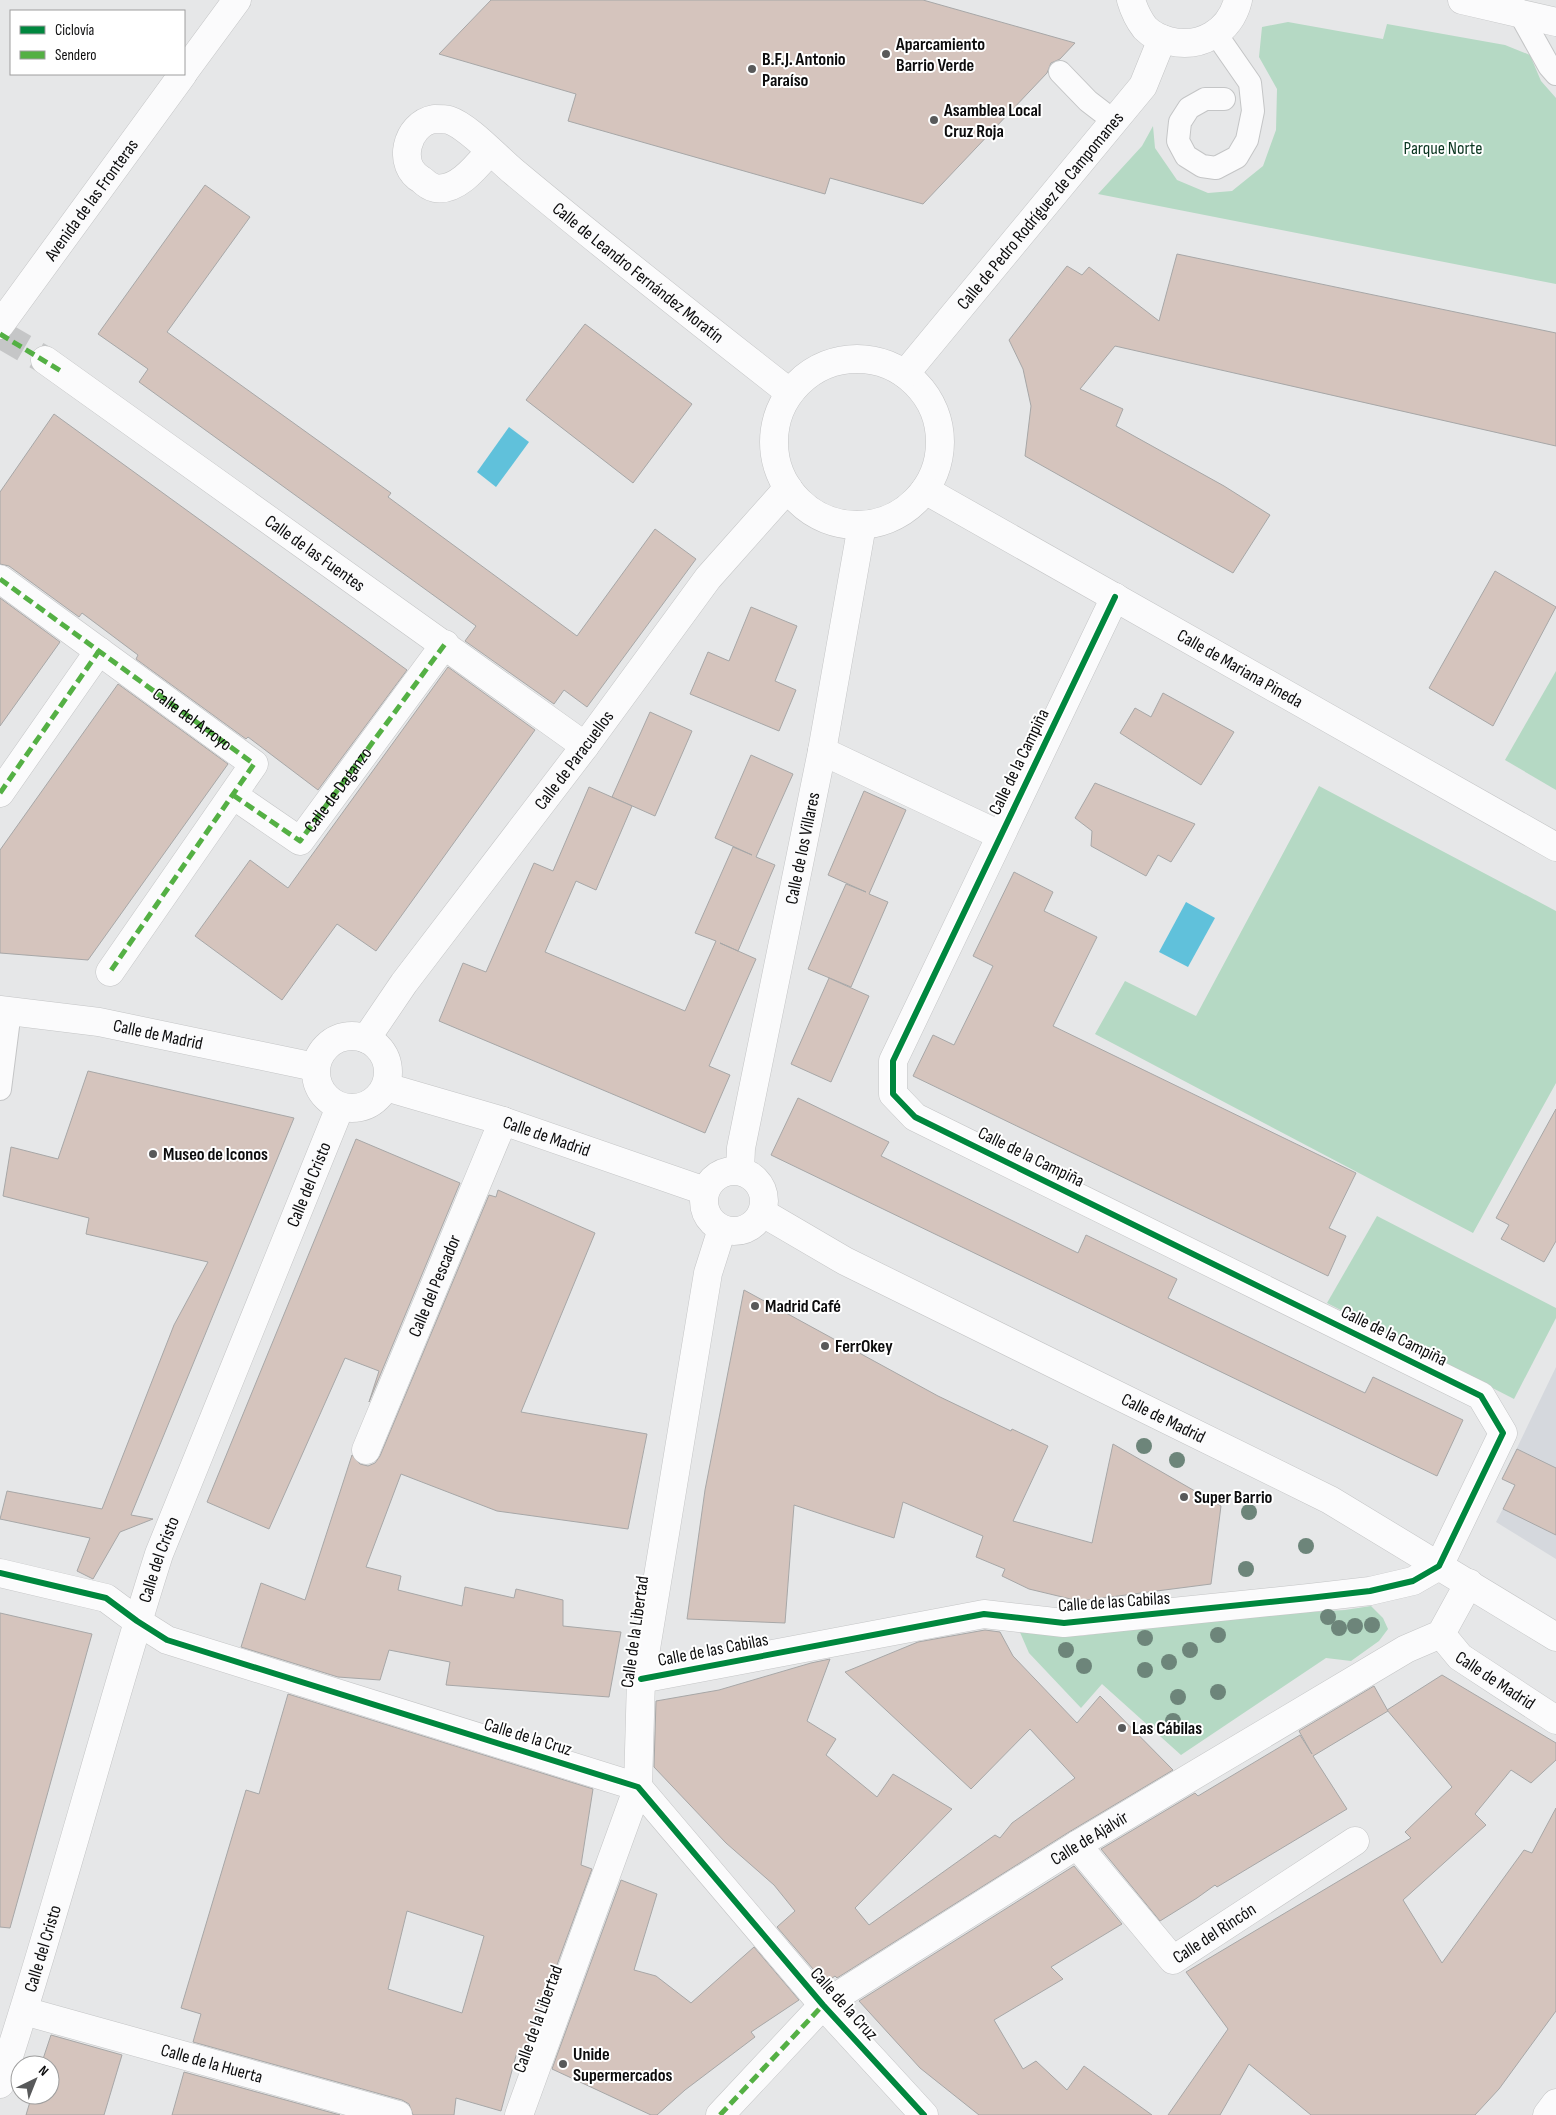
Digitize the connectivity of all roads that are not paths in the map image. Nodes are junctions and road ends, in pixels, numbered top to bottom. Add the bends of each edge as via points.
1 (237, 0) edge
2 (1131, 0) edge
3 (1238, 0) edge
4 (1462, 0) edge
5 (1520, 14) junction
6 (1556, 22) edge
7 (1216, 34) junction
8 (1162, 39) junction
9 (185, 70) edge
10 (1060, 72) dead end
11 (1556, 74) edge
12 (182, 75) edge
13 (1224, 99) dead end
14 (1114, 121) junction
15 (490, 152) dead end
16 (0, 325) edge
17 (53, 366) tunnel mouth
18 (906, 374) junction
19 (790, 392) junction
20 (788, 488) junction
21 (925, 490) junction
22 (862, 525) junction
23 (0, 579) edge
24 (1115, 598) junction
25 (445, 644) junction
26 (99, 651) junction
27 (585, 746) junction
28 (822, 751) junction
29 (0, 793) edge
30 (233, 795) junction
31 (1000, 835) junction
32 (1556, 847) edge
33 (110, 972) dead end
34 (5, 1011) edge
35 (366, 1039) junction
36 (315, 1067) junction
37 (386, 1087) junction
38 (0, 1089) edge
39 (340, 1107) junction
40 (503, 1121) junction
41 (740, 1171) junction
42 (705, 1192) junction
43 (763, 1213) junction
44 (722, 1229) junction
45 (366, 1450) dead end
46 (1439, 1566) junction
47 (0, 1573) edge
48 (1469, 1583) junction
49 (137, 1621) junction
50 (1441, 1634) junction
51 (1556, 1638) edge
52 (641, 1679) junction
53 (1556, 1720) edge
54 (638, 1787) junction
55 (1355, 1841) dead end
56 (1077, 1845) junction
57 (823, 2005) junction
58 (24, 2011) junction
59 (0, 2084) edge
60 (1556, 2103) edge
61 (398, 2115) edge
62 (519, 2115) edge
63 (720, 2115) edge
64 (924, 2115) edge
65 (1547, 2115) edge

1 - 9 street, Avenida de las Fronteras
2 - 8 street via 1136,15 1147,29
3 - 7 street via 1227,23
4 - 5 street
5 - 6 street
5 - 11 lane
7 - 8 street via 1199,42 1180,44
7 - 13 lane via 1250,84 1253,111 1247,140 1237,157 1216,168 1202,166 1186,156 1178,142 1180,122 1189,108 1205,99
8 - 14 street, Calle de Pedro Rodríguez de Campomanes via 1142,86
10 - 14 lane via 1088,101
12 - 16 street, Avenida de las Fronteras
14 - 18 street, Calle de Pedro Rodríguez de Campomanes
15 - 19 street, Calle de Leandro Fernández Moratín
17 - 25 street, Calle de las Fuentes
18 - 19 street via 882,363 857,358 831,362 808,374
18 - 21 street via 924,393 936,416 940,441 936,466
19 - 20 street via 778,415 774,440 777,465
20 - 22 street via 808,509 833,522
20 - 27 street, Calle de Paracuellos via 708,578
21 - 22 street via 908,508 886,520
21 - 24 street, Calle de Mariana Pineda
22 - 28 street, Calle de los Villares
23 - 26 street, Calle del Arroyo
24 - 31 street, Calle de la Campiña
24 - 32 street, Calle de Mariana Pineda
25 - 27 street, Calle de las Fuentes
25 - 30 street, Calle de Daganzo via 300,841
26 - 29 street
26 - 30 street, Calle del Arroyo via 254,764
27 - 35 street, Calle de Paracuellos via 404,983
28 - 31 street, Calle de la Campiña
28 - 41 street, Calle de los Villares via 741,1148
30 - 33 street
31 - 46 street, Calle de la Campiña via 893,1062 893,1094 915,1117 1481,1396 1503,1433
34 - 36 street, Calle de Madrid via 99,1022
34 - 38 lane
35 - 36 street via 350,1036 334,1040 321,1051
35 - 37 street via 382,1050 388,1068
36 - 39 street via 317,1084 326,1098
37 - 39 street via 375,1102 358,1109
37 - 40 street, Calle de Madrid
39 - 49 street, Calle del Cristo via 158,1554
40 - 42 street, Calle de Madrid
40 - 45 street, Calle del Pescador
41 - 42 street via 725,1171 713,1179
41 - 43 street via 756,1179 764,1195
42 - 44 street via 704,1206 710,1220
43 - 44 street via 753,1225 738,1231
43 - 46 street, Calle de Madrid via 844,1261 1330,1500
44 - 52 street, Calle de la Libertad via 708,1273
46 - 48 street, Calle de Madrid
46 - 52 street, Calle de las Cabilas via 1413,1581 1370,1591 1310,1598 1064,1623 984,1614
47 - 49 street, Calle de la Cruz via 106,1598
48 - 50 street
48 - 51 street, Calle de Madrid
49 - 54 street, Calle de la Cruz via 167,1640
49 - 58 street, Calle del Cristo
50 - 53 street, Calle de Madrid via 1460,1657
50 - 56 street, Calle de Ajalvir via 1406,1649
52 - 54 street, Calle de la Libertad
54 - 57 street, Calle de la Cruz
54 - 62 street, Calle de la Libertad
55 - 56 street, Calle del Rincón via 1173,1960
56 - 57 street, Calle de Ajalvir
57 - 63 street, Calle de Ajalvir
57 - 64 street, Calle de la Cruz
58 - 59 street, Calle del Cristo
58 - 61 street, Calle de la Huerta
60 - 65 street

